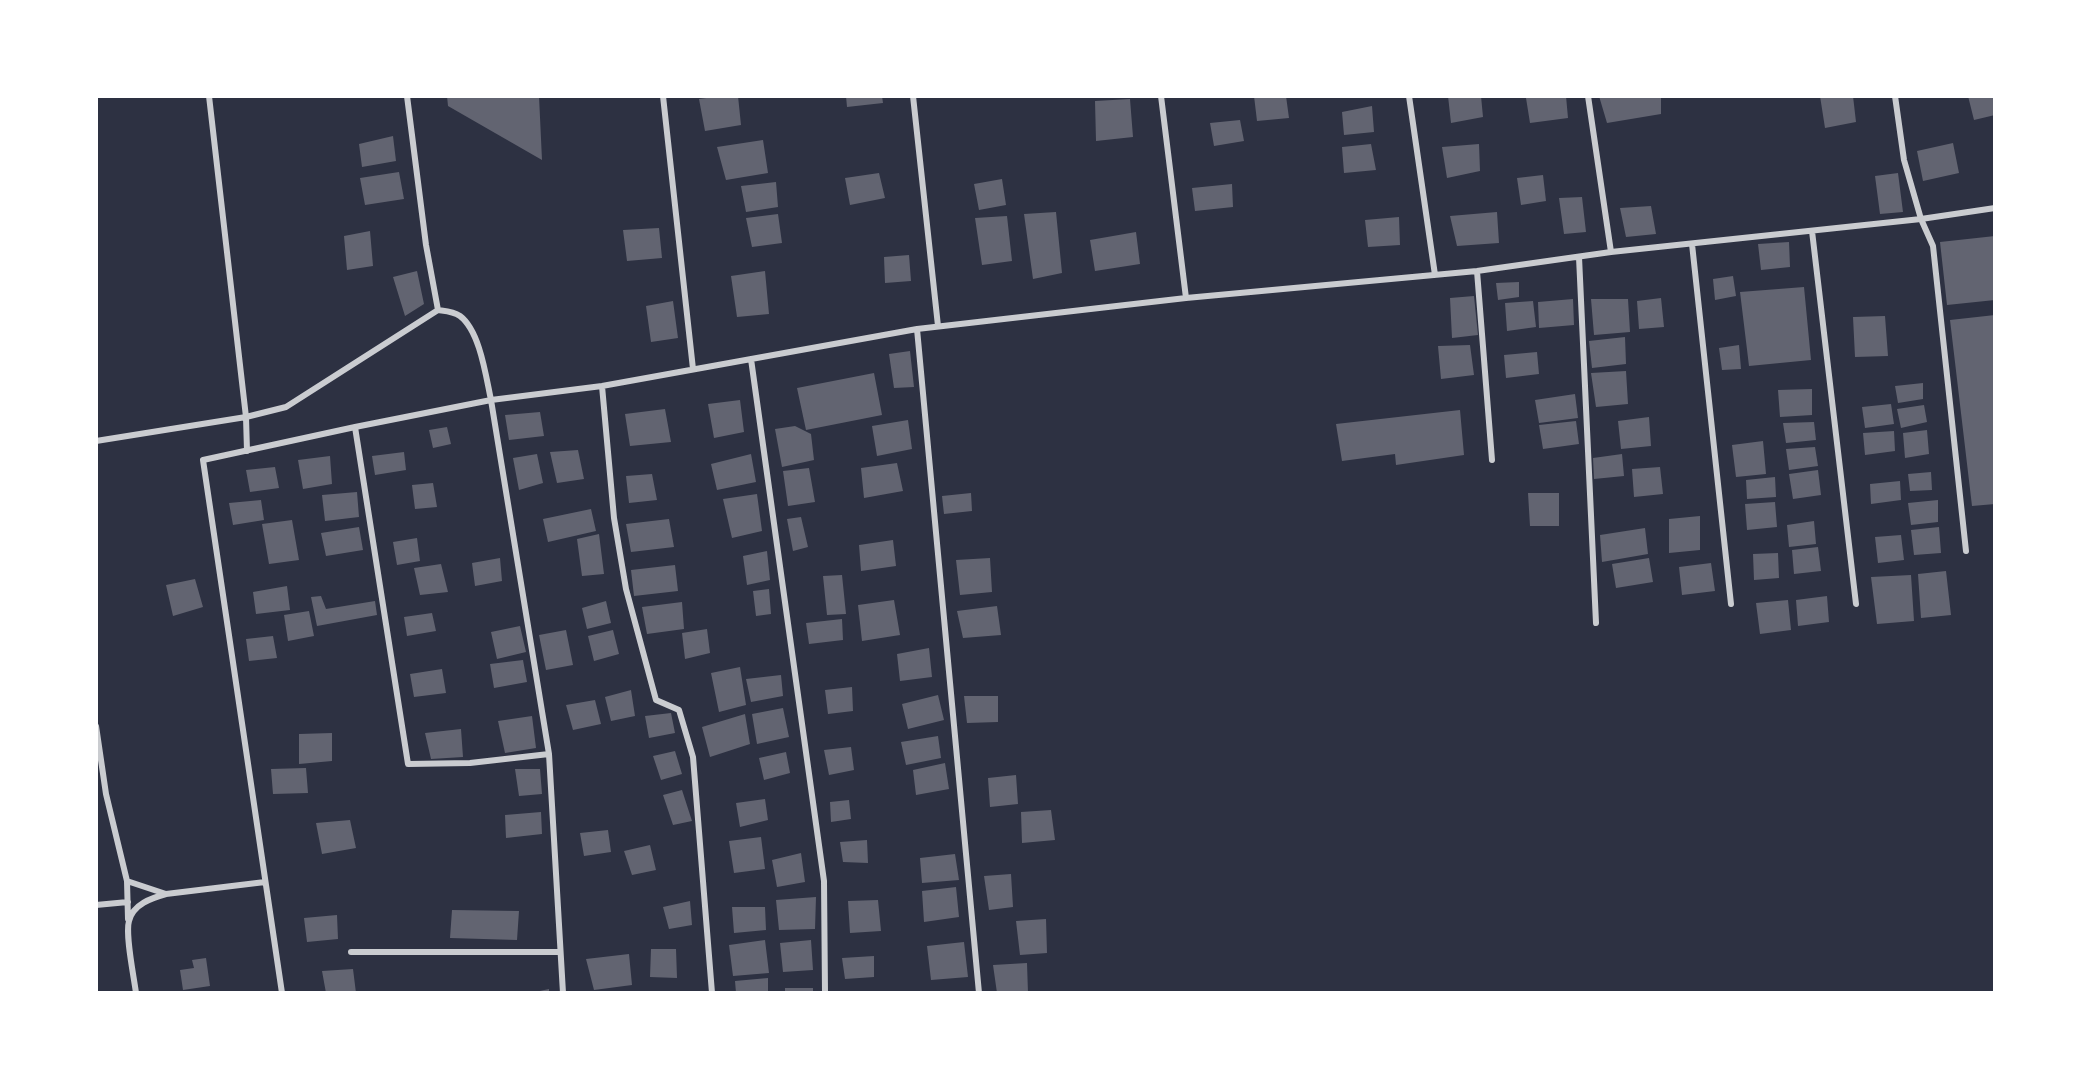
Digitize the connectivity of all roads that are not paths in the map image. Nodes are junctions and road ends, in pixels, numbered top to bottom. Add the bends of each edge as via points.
1 (209, 96) edge
2 (407, 96) edge
3 (663, 96) edge
4 (913, 96) edge
5 (1161, 96) edge
6 (1409, 96) edge
7 (1588, 96) edge
8 (1895, 96) edge
9 (1995, 208) edge
10 (1921, 219) junction
11 (1812, 231) junction
12 (1692, 244) junction
13 (1611, 252) junction
14 (1579, 257) junction
15 (1477, 271) junction
16 (1435, 275) junction
17 (1186, 298) junction
18 (438, 310) junction
19 (938, 326) junction
20 (917, 328) junction
21 (751, 359) junction
22 (693, 369) junction
23 (602, 386) junction
24 (491, 400) junction
25 (246, 417) junction
26 (355, 427) junction
27 (96, 441) edge
28 (247, 451) junction
29 (1492, 460) dead end
30 (1966, 551) dead end
31 (1731, 604) dead end
32 (1856, 604) dead end
33 (1596, 623) dead end
34 (96, 726) edge
35 (549, 754) junction
36 (127, 881) junction
37 (265, 882) junction
38 (166, 894) junction
39 (128, 902) junction
40 (96, 905) edge
41 (129, 920) junction
42 (351, 952) dead end
43 (559, 952) junction
44 (136, 993) edge
45 (282, 993) edge
46 (563, 993) edge
47 (712, 993) edge
48 (825, 993) edge
49 (979, 993) edge

1 - 25 street
2 - 18 street
3 - 22 street
4 - 19 street
5 - 17 street
6 - 16 street
7 - 13 street
8 - 10 street via 1904,160
9 - 10 street
10 - 11 street
10 - 30 street via 1933,246
11 - 12 street
11 - 32 street
12 - 13 street
12 - 31 street
13 - 14 street
14 - 15 street
14 - 33 street
15 - 16 street
15 - 29 street
16 - 17 street
17 - 19 street
18 - 24 street via 451,312 465,321 478,345
18 - 25 street via 286,407
19 - 20 street
20 - 21 street
20 - 49 street
21 - 22 street
21 - 48 street via 824,881
22 - 23 street
23 - 24 street
23 - 47 street via 614,518 626,589 656,700 679,710 693,757
24 - 26 street
24 - 35 street
25 - 27 street
25 - 28 street
26 - 28 street
26 - 35 street via 408,764 470,763
28 - 37 street via 203,460
34 - 36 street via 106,794
35 - 43 street
36 - 38 street
36 - 39 street
37 - 38 street
37 - 45 street
38 - 41 street via 137,907
39 - 40 street
39 - 41 street
41 - 44 street
42 - 43 street
43 - 46 street

